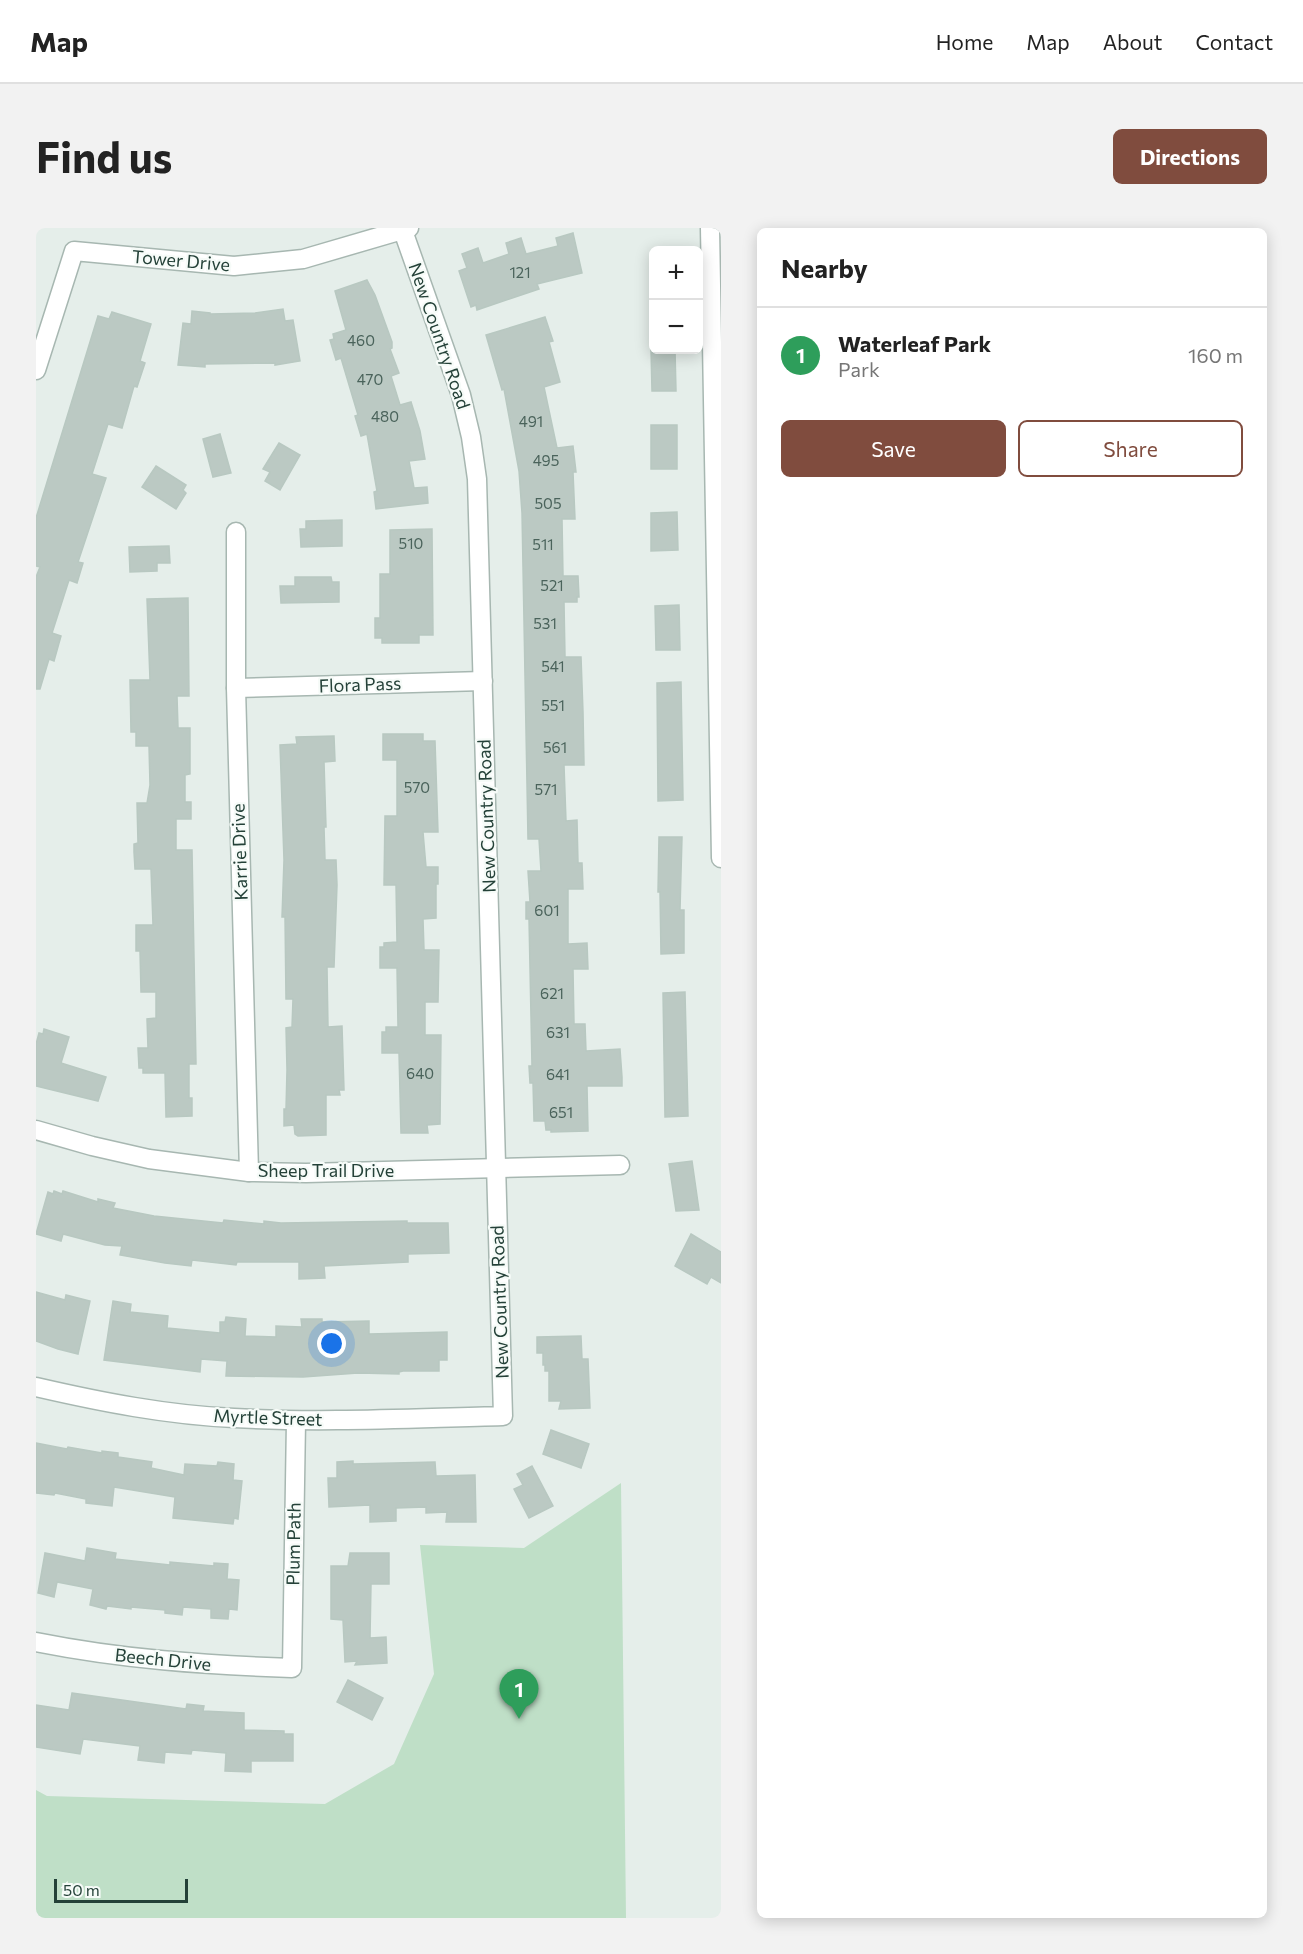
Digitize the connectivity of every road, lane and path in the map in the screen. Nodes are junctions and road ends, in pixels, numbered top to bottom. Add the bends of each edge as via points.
1 (710, 228) edge
2 (405, 229) edge
3 (36, 370) edge
4 (236, 532) dead end
5 (718, 541) edge
6 (483, 681) junction
7 (236, 688) junction
8 (721, 751) edge
9 (721, 858) edge
10 (36, 1130) edge
11 (620, 1165) dead end
12 (496, 1168) junction
13 (249, 1172) junction
14 (36, 1387) edge
15 (503, 1416) joint
16 (297, 1421) junction
17 (36, 1642) edge
18 (291, 1668) joint

1 - 5 street
2 - 3 street, Tower Drive via 303,259 234,266 74,251
2 - 6 street, New Country Road via 461,395 471,437 479,514
4 - 7 street, Karrie Drive
5 - 8 street
6 - 7 street, Flora Pass
6 - 12 street, New Country Road
7 - 13 street, Karrie Drive
8 - 9 street
10 - 13 street, Sheep Trail Drive via 148,1159
11 - 12 street, Sheep Trail Drive
12 - 13 street, Sheep Trail Drive
12 - 15 street, New Country Road
14 - 16 street, Myrtle Street via 177,1413
15 - 16 street, Myrtle Street
16 - 18 street, Plum Path
17 - 18 street, Beech Drive via 149,1660

